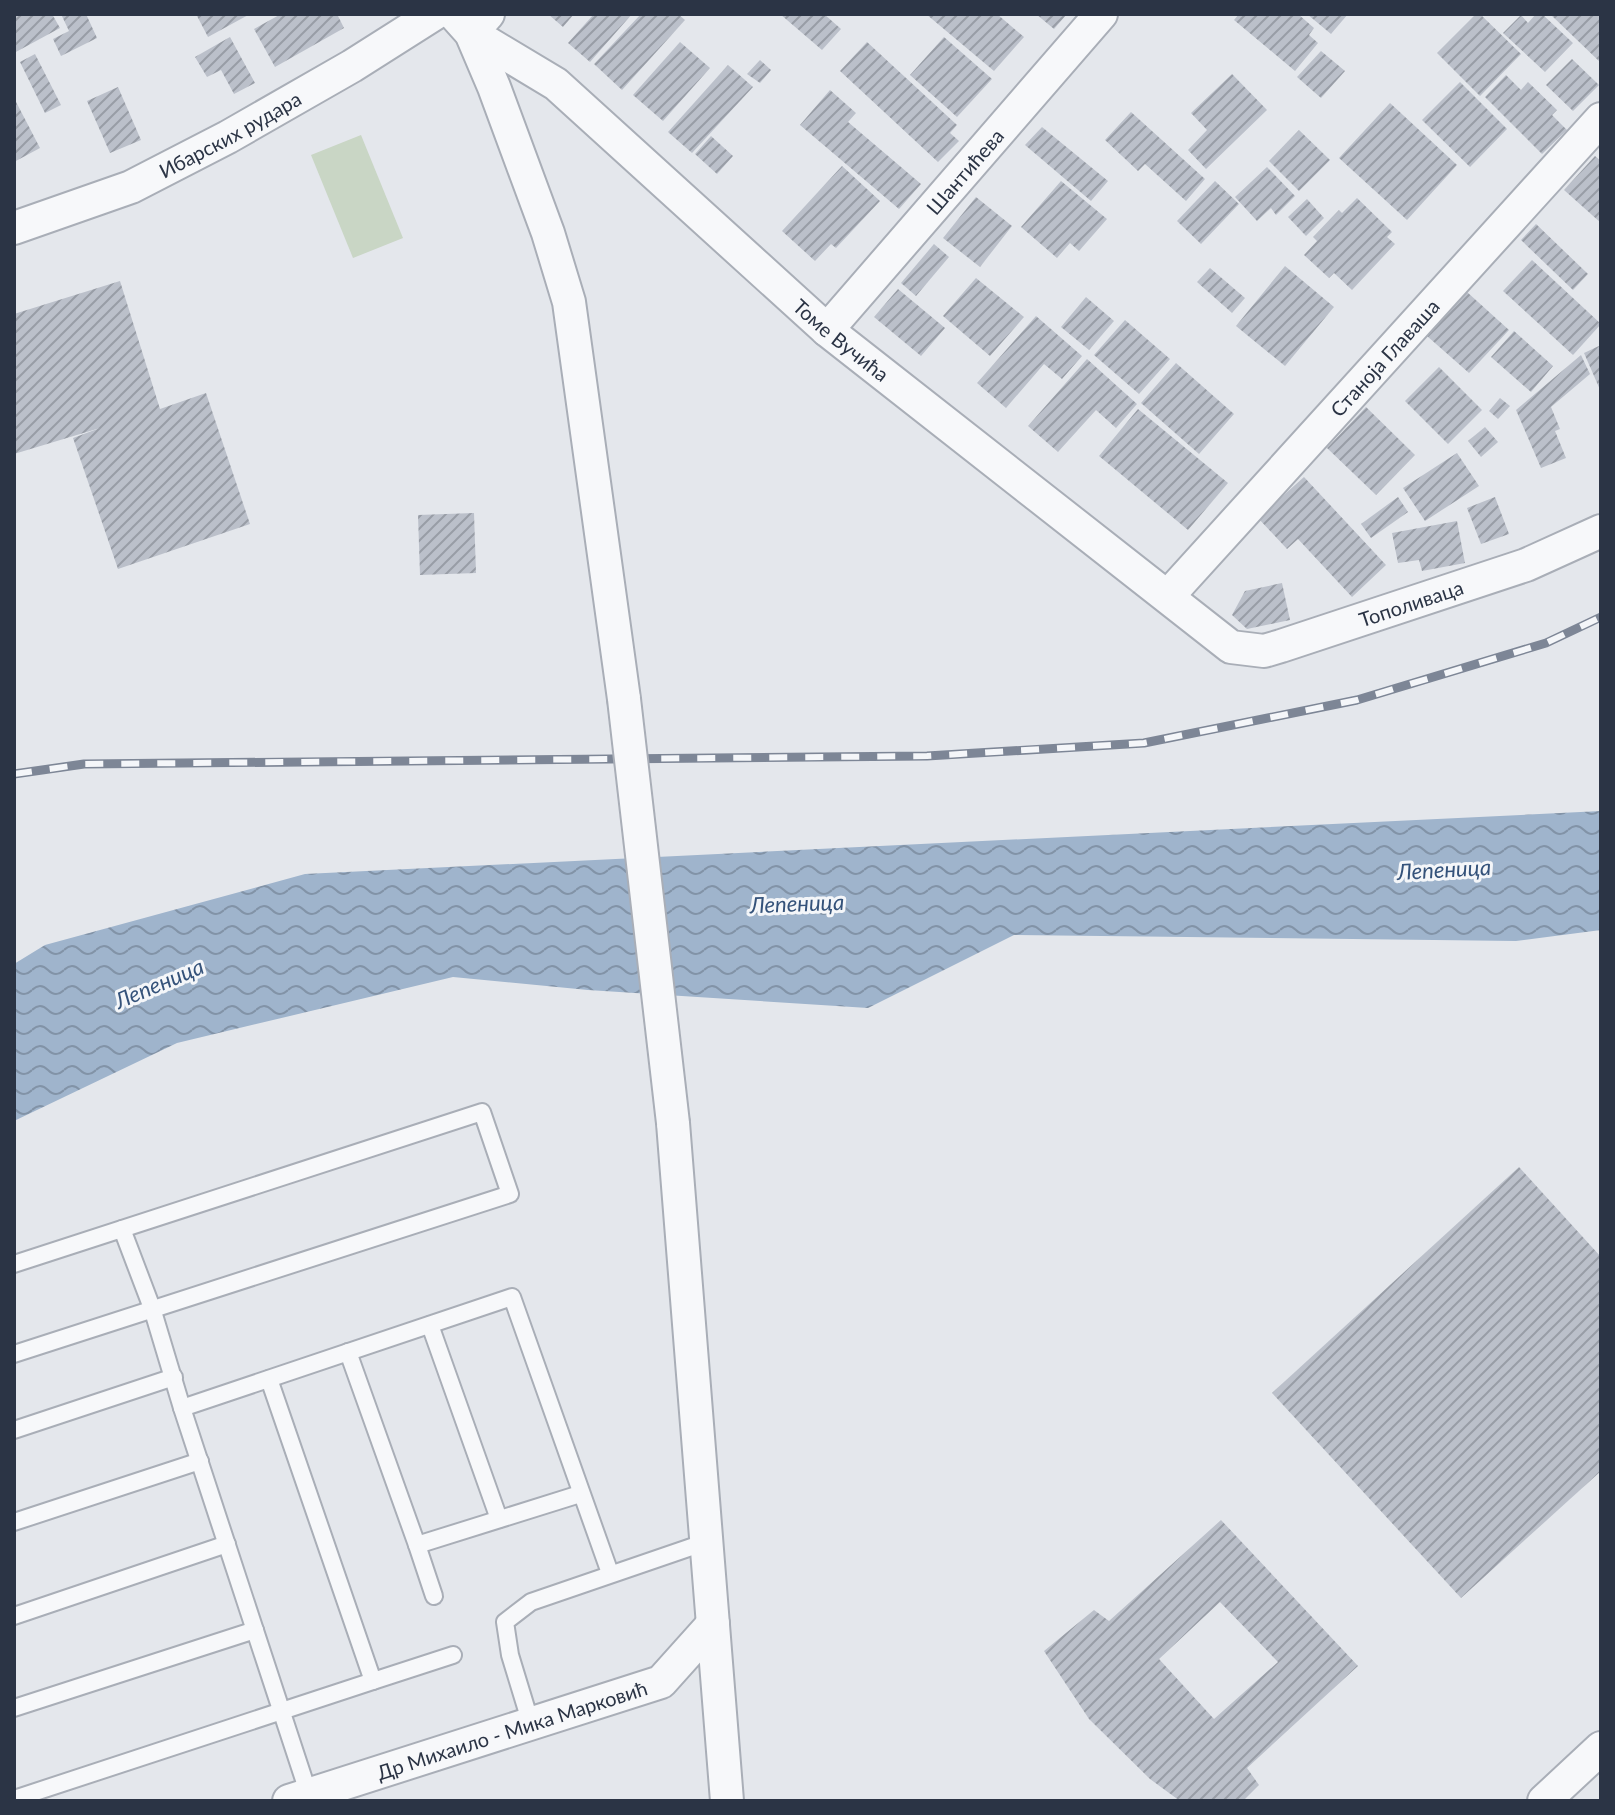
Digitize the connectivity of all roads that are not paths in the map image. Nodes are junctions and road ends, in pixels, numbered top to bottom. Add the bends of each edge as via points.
1 (434, 14) edge
2 (1101, 14) edge
3 (471, 20) edge
4 (556, 84) junction
5 (1601, 119) edge
6 (510, 130) junction
7 (14, 228) edge
8 (827, 330) junction
9 (1601, 531) edge
10 (1168, 596) junction
11 (1219, 640) joint
12 (122, 1229) junction
13 (14, 1264) edge
14 (152, 1308) junction
15 (430, 1325) junction
16 (348, 1352) junction
17 (14, 1354) edge
18 (174, 1377) junction
19 (269, 1379) junction
20 (182, 1408) junction
21 (14, 1430) edge
22 (200, 1461) junction
23 (580, 1494) junction
24 (499, 1519) junction
25 (14, 1522) edge
26 (706, 1542) junction
27 (227, 1544) junction
28 (417, 1545) junction
29 (610, 1573) junction
30 (434, 1596) dead end
31 (14, 1616) edge
32 (713, 1624) junction
33 (255, 1630) junction
34 (453, 1655) dead end
35 (373, 1681) junction
36 (14, 1708) edge
37 (281, 1710) junction
38 (531, 1724) junction
39 (1601, 1748) edge
40 (299, 1798) edge
41 (14, 1799) edge
42 (727, 1801) edge
43 (1544, 1801) edge

1 - 7 street, Ибарских рудара via 228,137 131,187
2 - 8 street, Шантићева
3 - 4 street, Томе Вучића
3 - 6 street, Томе Вучића
4 - 6 street via 534,86 523,96
4 - 8 street, Томе Вучића
5 - 10 street, Станоја Главаша
6 - 26 street, Томе Вучића, bridge via 569,302 624,699 673,1123
8 - 10 street, Томе Вучића
9 - 11 street, Тополиваца via 1526,565 1264,651 1247,651
10 - 11 street, Томе Вучића
12 - 13 lane
12 - 14 lane
12 - 14 lane via 482,1112 510,1194
14 - 17 lane
14 - 18 lane
15 - 16 lane
15 - 23 lane via 512,1297
15 - 24 lane
16 - 19 lane
16 - 28 lane
18 - 20 lane
18 - 21 lane
19 - 20 lane
19 - 35 lane
20 - 22 lane
22 - 25 lane
22 - 27 lane
23 - 24 lane
23 - 29 lane
24 - 28 lane
26 - 29 lane
26 - 32 street, Томе Вучића
27 - 31 lane
27 - 33 lane
28 - 30 lane
29 - 38 lane via 531,1602 505,1622
32 - 38 street, Др Михаило - Мика Марковић via 661,1682
32 - 42 street, Томе Вучића
33 - 36 lane
33 - 37 lane
34 - 35 lane
35 - 37 lane
37 - 40 lane
37 - 41 lane
38 - 40 street, Др Михаило - Мика Марковић
39 - 43 street

